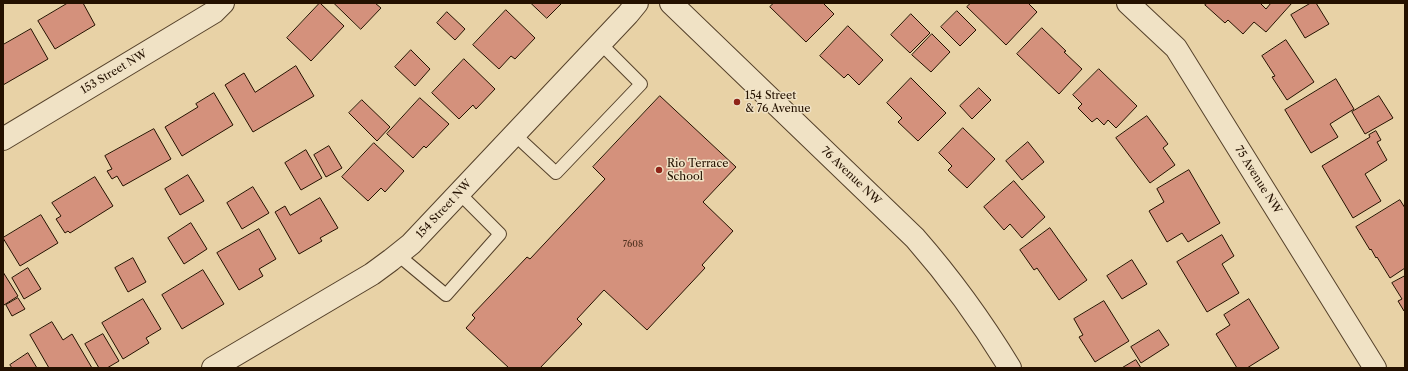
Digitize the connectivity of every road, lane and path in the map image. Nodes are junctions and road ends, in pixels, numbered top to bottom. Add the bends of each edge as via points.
1 (223, 3) edge
2 (637, 3) edge
3 (671, 3) edge
4 (1128, 3) edge
5 (600, 43) junction
6 (514, 134) junction
7 (3, 139) edge
8 (459, 193) junction
9 (398, 255) junction
10 (214, 368) edge
11 (1010, 368) edge
12 (1375, 368) edge

1 - 7 street, 153 Street NW via 214,12
2 - 5 street, 154 Street NW
3 - 11 street, 76 Avenue NW via 915,238 974,312
4 - 12 street, 75 Avenue NW via 1176,48
5 - 6 street, 154 Street NW
5 - 6 lane via 641,84 556,173
6 - 8 street, 154 Street NW
8 - 9 street, 154 Street NW
8 - 9 lane via 500,234 446,295
9 - 10 street, 154 Street NW via 372,274

